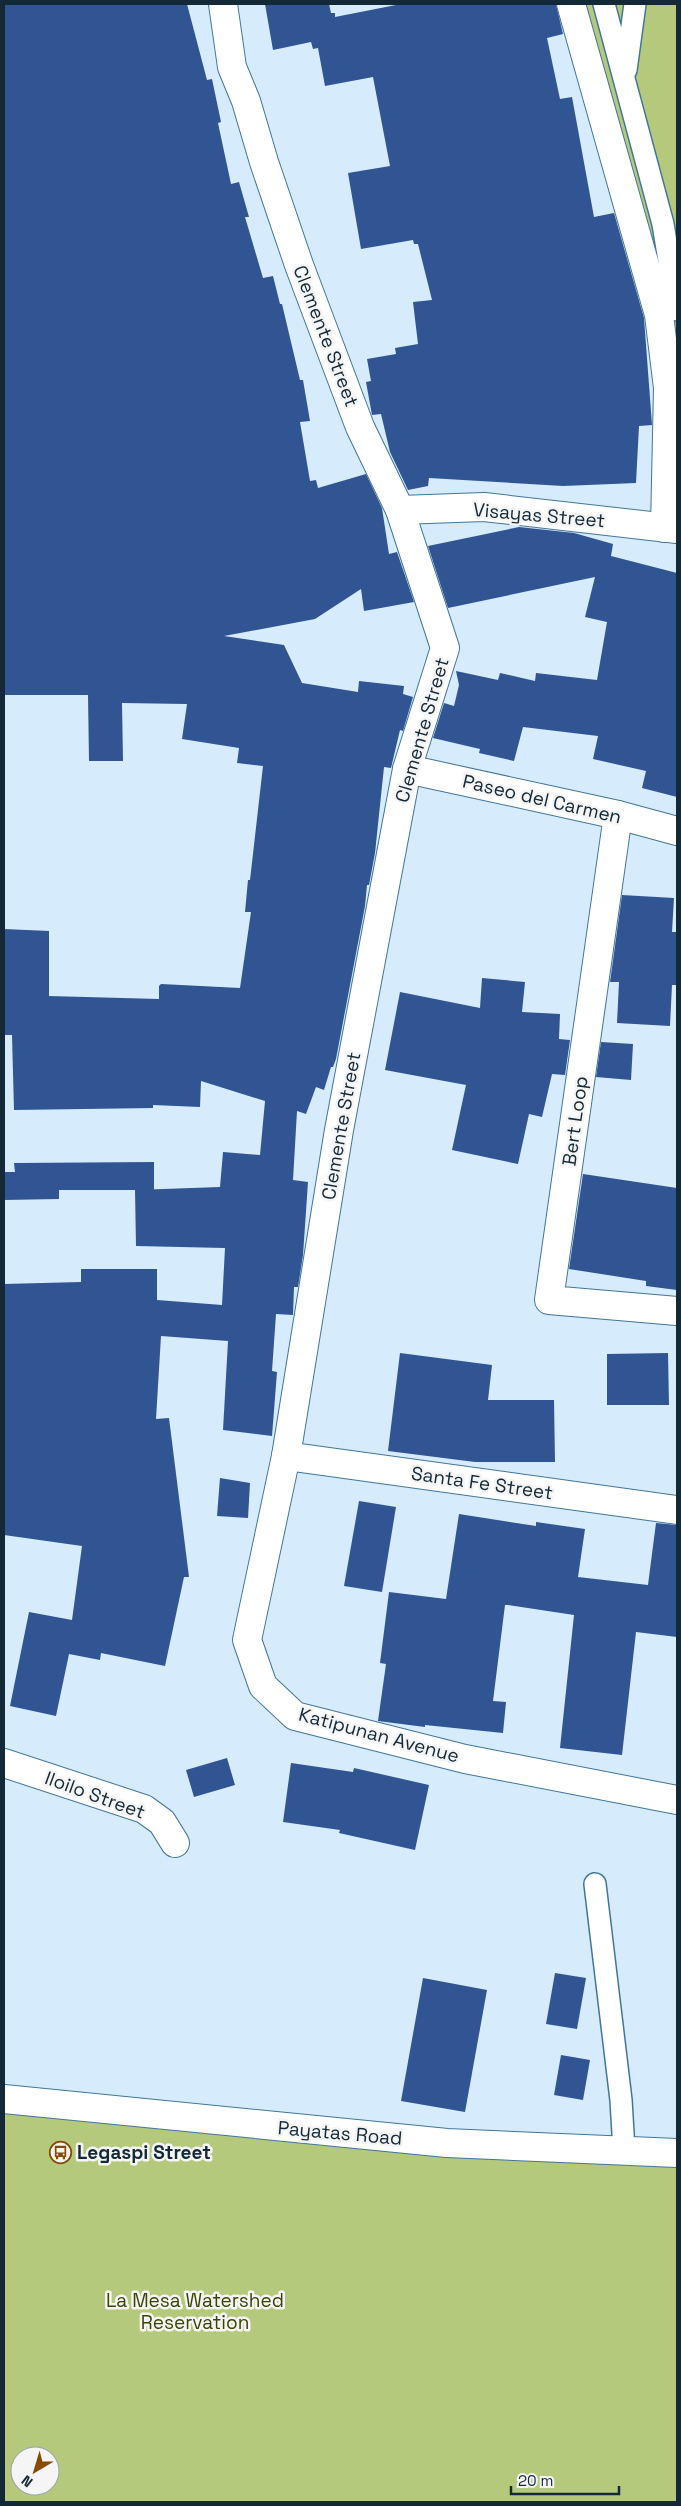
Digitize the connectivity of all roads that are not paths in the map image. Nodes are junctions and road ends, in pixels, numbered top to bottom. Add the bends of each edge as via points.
1 (223, 4) edge
2 (571, 4) edge
3 (604, 4) edge
4 (635, 4) edge
5 (625, 78) junction
6 (677, 310) edge
7 (400, 510) junction
8 (671, 528) edge
9 (407, 769) junction
10 (618, 815) junction
11 (677, 831) edge
12 (677, 1311) edge
13 (286, 1456) junction
14 (677, 1510) edge
15 (4, 1763) edge
16 (677, 1800) edge
17 (175, 1843) dead end
18 (595, 1884) dead end
19 (4, 2099) edge
20 (624, 2150) junction
21 (677, 2153) edge

1 - 7 street, Clemente Street via 232,67 296,255 360,427
2 - 8 street via 659,315 668,388
3 - 5 lane
4 - 5 lane
5 - 6 lane via 663,224
7 - 8 street, Visayas Street via 484,507
7 - 9 street, Clemente Street via 445,648
9 - 10 street, Paseo del Carmen
9 - 13 street, Clemente Street via 339,1130
10 - 11 street, Paseo del Carmen
10 - 12 street, Bert Loop via 549,1300
13 - 14 street, Santa Fe Street
13 - 16 street, Katipunan Avenue via 248,1640 263,1686 296,1716 465,1759
15 - 17 street, Iloilo Street via 144,1808 162,1822
18 - 20 lane
19 - 20 street, Payatas Road via 447,2142
20 - 21 street, Payatas Road

